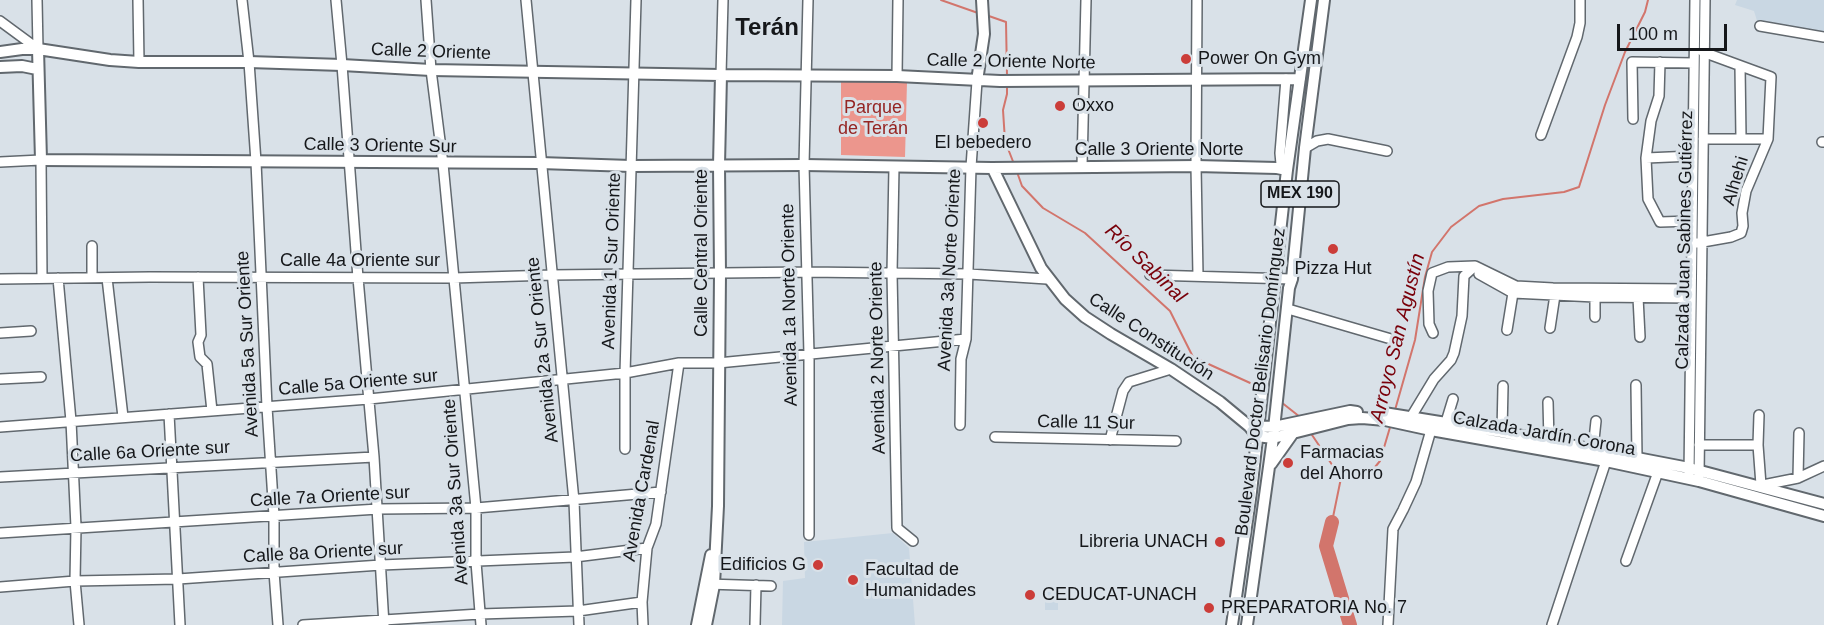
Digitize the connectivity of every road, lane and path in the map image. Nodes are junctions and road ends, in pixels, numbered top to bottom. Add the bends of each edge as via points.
1 (37, 0) edge
2 (138, 0) edge
3 (242, 0) edge
4 (336, 0) edge
5 (426, 0) edge
6 (526, 0) edge
7 (636, 0) edge
8 (723, 0) edge
9 (808, 0) edge
10 (898, 0) edge
11 (1086, 0) edge
12 (1197, 0) edge
13 (1311, 0) edge
14 (1324, 0) edge
15 (1580, 0) edge
16 (1695, 0) edge
17 (1704, 0) edge
18 (983, 3) edge
19 (0, 21) edge
20 (1699, 22) junction
21 (1760, 26) dead end
22 (1824, 37) edge
23 (38, 49) junction
24 (0, 52) edge
25 (1703, 52) junction
26 (139, 62) junction
27 (249, 62) junction
28 (1660, 62) junction
29 (1694, 63) junction
30 (342, 65) junction
31 (2, 66) edge
32 (1740, 66) junction
33 (37, 69) junction
34 (431, 70) junction
35 (531, 72) junction
36 (634, 74) junction
37 (807, 74) junction
38 (721, 75) junction
39 (897, 76) junction
40 (1286, 79) junction
41 (1300, 79) junction
42 (1085, 80) junction
43 (977, 81) junction
44 (1197, 81) junction
45 (1633, 119) dead end
46 (1541, 135) dead end
47 (1741, 138) junction
48 (1703, 139) junction
49 (1768, 139) junction
50 (1305, 148) junction
51 (1387, 151) dead end
52 (1693, 156) junction
53 (1646, 158) junction
54 (41, 160) junction
55 (0, 162) edge
56 (256, 162) junction
57 (349, 162) junction
58 (443, 164) junction
59 (540, 164) junction
60 (719, 165) junction
61 (804, 165) junction
62 (631, 166) junction
63 (1082, 166) junction
64 (1196, 166) junction
65 (894, 167) junction
66 (971, 167) junction
67 (997, 169) junction
68 (1697, 169) junction
69 (1287, 170) junction
70 (1300, 194) junction
71 (1692, 221) junction
72 (1696, 243) junction
73 (92, 246) dead end
74 (1471, 267) junction
75 (807, 272) junction
76 (892, 273) junction
77 (720, 274) junction
78 (969, 274) junction
79 (552, 275) junction
80 (628, 275) junction
81 (1150, 275) dead end
82 (1198, 276) junction
83 (198, 277) junction
84 (261, 277) junction
85 (42, 278) junction
86 (58, 278) junction
87 (92, 278) junction
88 (107, 278) junction
89 (358, 278) junction
90 (453, 278) junction
91 (0, 279) edge
92 (1047, 279) junction
93 (1275, 279) junction
94 (1292, 279) junction
95 (1534, 290) junction
96 (1513, 293) junction
97 (1614, 293) junction
98 (1691, 294) junction
99 (1556, 295) junction
100 (1595, 297) junction
101 (1638, 297) junction
102 (1288, 309) junction
103 (1595, 317) dead end
104 (1550, 328) dead end
105 (1696, 329) junction
106 (1507, 330) dead end
107 (31, 331) dead end
108 (0, 333) edge
109 (1433, 333) dead end
110 (1640, 337) dead end
111 (966, 339) junction
112 (1391, 339) dead end
113 (894, 345) junction
114 (809, 354) junction
115 (679, 363) junction
116 (718, 363) junction
117 (1172, 369) junction
118 (625, 373) junction
119 (41, 377) dead end
120 (0, 379) edge
121 (563, 380) junction
122 (1503, 386) dead end
123 (1636, 386) dead end
124 (465, 390) junction
125 (369, 399) junction
126 (1453, 399) dead end
127 (1548, 402) dead end
128 (267, 407) junction
129 (212, 411) junction
130 (169, 414) junction
131 (1759, 415) dead end
132 (123, 417) junction
133 (1404, 418) junction
134 (72, 421) junction
135 (1596, 421) dead end
136 (1446, 422) junction
137 (960, 425) dead end
138 (1256, 426) junction
139 (0, 427) edge
140 (1274, 427) junction
141 (1295, 429) junction
142 (1431, 430) junction
143 (1502, 432) junction
144 (1798, 433) dead end
145 (994, 437) dead end
146 (1110, 440) junction
147 (1176, 441) dead end
148 (1549, 441) junction
149 (1698, 445) junction
150 (1758, 445) junction
151 (625, 449) dead end
152 (1593, 449) junction
153 (374, 457) junction
154 (1637, 458) junction
155 (1606, 461) junction
156 (271, 463) junction
157 (1269, 466) junction
158 (1824, 466) edge
159 (172, 468) junction
160 (74, 472) junction
161 (1658, 472) junction
162 (1694, 475) junction
163 (0, 477) edge
164 (1798, 478) junction
165 (1758, 486) junction
166 (661, 492) junction
167 (574, 501) junction
168 (1824, 504) edge
169 (476, 508) junction
170 (378, 509) junction
171 (274, 516) junction
172 (1824, 516) edge
173 (175, 522) junction
174 (76, 527) junction
175 (0, 533) edge
176 (809, 535) dead end
177 (913, 541) dead end
178 (647, 548) junction
179 (575, 557) junction
180 (1626, 561) dead end
181 (476, 562) junction
182 (381, 565) junction
183 (274, 572) junction
184 (178, 579) junction
185 (75, 581) junction
186 (710, 584) junction
187 (756, 585) junction
188 (771, 586) dead end
189 (0, 587) edge
190 (642, 602) junction
191 (578, 611) junction
192 (480, 614) junction
193 (384, 622) edge
194 (79, 625) edge
195 (180, 625) edge
196 (278, 625) edge
197 (303, 625) edge
198 (481, 625) edge
199 (579, 625) edge
200 (643, 625) edge
201 (697, 625) edge
202 (706, 625) edge
203 (755, 625) edge
204 (1232, 625) edge
205 (1247, 625) edge
206 (1388, 625) edge
207 (1552, 625) edge

1 - 23 street
2 - 26 street
3 - 27 street, Avenida 5a Sur Oriente
4 - 30 street
5 - 34 street, Avenida 3a Sur Oriente
6 - 35 street, Avenida 2a Sur Oriente
7 - 36 street, Avenida 1 Sur Oriente
8 - 38 street, Calle Central Oriente
9 - 37 street, Avenida 1a Norte Oriente
10 - 39 street
11 - 42 street
12 - 44 street
13 - 41 main road, Boulevard Doctor Belisario Domínguez / MEX 190
14 - 50 main road, Boulevard Doctor Belisario Domínguez / MEX 190
15 - 46 street via 1577,37
16 - 20 street
17 - 20 street, Calzada Juan Sabines Gutiérrez
18 - 43 main road via 984,34
19 - 23 street
20 - 25 street, Calzada Juan Sabines Gutiérrez
20 - 29 street
21 - 22 street
23 - 24 main road, Calle 2 Oriente
23 - 26 main road, Calle 2 Oriente
23 - 31 main road
23 - 33 main road
25 - 32 street
25 - 48 street, Calzada Juan Sabines Gutiérrez
26 - 27 main road, Calle 2 Oriente
27 - 30 main road, Calle 2 Oriente
27 - 56 street, Avenida 5a Sur Oriente
28 - 29 street
28 - 45 street via 1632,62
28 - 53 street via 1659,96
29 - 52 street
30 - 34 main road, Calle 2 Oriente
30 - 57 street
31 - 33 main road
32 - 47 street
32 - 49 street via 1771,77
33 - 54 main road
34 - 35 main road, Calle 2 Oriente
34 - 58 street, Avenida 3a Sur Oriente
35 - 36 main road, Calle 2 Oriente
35 - 59 street, Avenida 2a Sur Oriente
36 - 38 main road, Calle 2 Oriente
36 - 62 street, Avenida 1 Sur Oriente
37 - 38 main road, Calle 2 Oriente Norte
37 - 39 main road, Calle 2 Oriente Norte
37 - 61 street, Avenida 1a Norte Oriente
38 - 60 main road, Calle Central Oriente
39 - 43 main road, Calle 2 Oriente Norte
40 - 41 main road, Calle 2 Oriente Norte
40 - 44 main road, Calle 2 Oriente Norte
40 - 69 street via 1280,153 1281,164
41 - 69 main road, Boulevard Doctor Belisario Domínguez / MEX 190
42 - 43 main road, Calle 2 Oriente Norte
42 - 44 main road, Calle 2 Oriente Norte
42 - 63 street
43 - 66 street, Avenida 3a Norte Oriente
44 - 64 street
47 - 48 street
47 - 49 street
48 - 68 street, Calzada Juan Sabines Gutiérrez
49 - 72 street, Alhehi via 1746,191 1741,233
50 - 51 street via 1328,140
50 - 69 main road
50 - 70 main road, Boulevard Doctor Belisario Domínguez / MEX 190
52 - 53 street
52 - 68 street
53 - 71 street via 1648,199 1660,222
54 - 55 street
54 - 56 main road, Calle 3 Oriente Sur
54 - 85 street
56 - 57 main road, Calle 3 Oriente Sur
56 - 84 street, Avenida 5a Sur Oriente
57 - 58 main road, Calle 3 Oriente Sur
57 - 89 street
58 - 59 main road, Calle 3 Oriente Sur
58 - 90 street, Avenida 3a Sur Oriente
59 - 62 main road, Calle 3 Oriente Sur
59 - 79 street, Avenida 2a Sur Oriente
60 - 61 main road
60 - 62 main road, Calle 3 Oriente Sur
60 - 77 main road, Calle Central Oriente
61 - 65 main road
61 - 75 street, Avenida 1a Norte Oriente
62 - 80 street, Avenida 1 Sur Oriente
63 - 64 main road, Calle 3 Oriente Norte
63 - 67 main road, Calle 3 Oriente Norte
64 - 69 main road, Calle 3 Oriente Norte
64 - 82 street
65 - 66 main road
65 - 76 street, Avenida 2 Norte Oriente
66 - 67 main road
66 - 78 street, Avenida 3a Norte Oriente
67 - 92 main road, Calle Constitución
68 - 71 street
68 - 72 street, Calzada Juan Sabines Gutiérrez
69 - 70 main road
69 - 93 main road, Boulevard Doctor Belisario Domínguez / MEX 190
70 - 94 main road, Boulevard Doctor Belisario Domínguez / MEX 190
71 - 72 street
72 - 98 street
72 - 105 street, Calzada Juan Sabines Gutiérrez
73 - 87 street
74 - 95 street
74 - 96 street
74 - 109 street via 1448,267 1432,273 1428,291
74 - 133 street via 1464,276 1455,353
75 - 76 street, Calle 4a Oriente sur
75 - 77 street, Calle 4a Oriente sur
75 - 114 street, Avenida 1a Norte Oriente
76 - 78 street, Calle 4a Oriente sur
76 - 113 street, Avenida 2 Norte Oriente
77 - 80 street, Calle 4a Oriente sur
77 - 116 main road, Calle Central Oriente
78 - 92 street, Calle 4a Oriente sur
78 - 111 street, Avenida 3a Norte Oriente
79 - 80 street, Calle 4a Oriente sur
79 - 90 street, Calle 4a Oriente sur
79 - 121 street, Avenida 2a Sur Oriente
80 - 118 street, Avenida 1 Sur Oriente
81 - 82 street
82 - 93 street
83 - 84 street, Calle 4a Oriente sur
83 - 88 street, Calle 4a Oriente sur
83 - 129 street via 198,342 200,357 207,364
84 - 89 street, Calle 4a Oriente sur
84 - 128 street, Avenida 5a Sur Oriente
85 - 86 street, Calle 4a Oriente sur
85 - 91 street, Calle 4a Oriente sur
86 - 87 street, Calle 4a Oriente sur
86 - 134 street
87 - 88 street, Calle 4a Oriente sur
88 - 132 street
89 - 90 street, Calle 4a Oriente sur
89 - 125 street
90 - 124 street, Avenida 3a Sur Oriente
92 - 117 main road, Calle Constitución via 1085,316
93 - 94 street
93 - 138 main road, Boulevard Doctor Belisario Domínguez / MEX 190
94 - 102 main road, Boulevard Doctor Belisario Domínguez / MEX 190
95 - 96 street
95 - 97 street
95 - 99 street
96 - 106 street
97 - 98 street
97 - 100 street
97 - 101 street
98 - 101 street
98 - 105 street
99 - 100 street
99 - 104 street
100 - 103 street
101 - 110 street
102 - 112 street
102 - 140 main road, Boulevard Doctor Belisario Domínguez / MEX 190
105 - 149 street, Calzada Juan Sabines Gutiérrez
105 - 162 street
107 - 108 street
111 - 113 street, Calle 5a Oriente sur
111 - 137 street, Avenida 3a Norte Oriente via 961,359
113 - 114 street, Calle 5a Oriente sur
113 - 177 street, Avenida 2 Norte Oriente via 897,528
114 - 116 street, Calle 5a Oriente sur
114 - 176 street, Avenida 1a Norte Oriente
115 - 116 street, Calle 5a Oriente sur
115 - 118 street, Calle 5a Oriente sur
115 - 166 street, Avenida Cardenal
116 - 186 main road, Calle Central Oriente via 718,506
117 - 138 main road, Calle Constitución
117 - 146 street via 1129,382
118 - 121 street, Calle 5a Oriente sur
118 - 151 street, Avenida 1 Sur Oriente
119 - 120 street
121 - 124 street, Calle 5a Oriente sur
121 - 167 street, Avenida 2a Sur Oriente
122 - 143 street
123 - 154 street
124 - 125 street, Calle 5a Oriente sur
124 - 169 street, Avenida 3a Sur Oriente
125 - 128 street, Calle 5a Oriente sur
125 - 153 street
126 - 136 street
127 - 148 street
128 - 129 street, Calle 5a Oriente sur
128 - 156 street, Avenida 5a Sur Oriente
129 - 130 street, Calle 5a Oriente sur
130 - 132 street, Calle 5a Oriente sur
130 - 159 street
131 - 150 street
132 - 134 street, Calle 5a Oriente sur
133 - 136 main road, Calzada Jardín Corona
133 - 141 main road, Calzada Jardín Corona via 1350,411
133 - 142 main road, Calzada Jardín Corona
134 - 139 street, Calle 5a Oriente sur
134 - 160 street
135 - 152 street
136 - 143 main road, Calzada Jardín Corona
138 - 140 main road, Calzada Jardín Corona
138 - 204 main road, Boulevard Doctor Belisario Domínguez / MEX 190
140 - 141 main road, Calzada Jardín Corona
140 - 157 main road, Boulevard Doctor Belisario Domínguez / MEX 190
141 - 157 main road
142 - 155 main road, Calzada Jardín Corona
142 - 206 street via 1416,482 1393,529
143 - 148 main road, Calzada Jardín Corona
144 - 164 street
145 - 146 street, Calle 11 Sur
146 - 147 street, Calle 11 Sur
148 - 152 main road, Calzada Jardín Corona
149 - 150 street
149 - 162 street, Calzada Juan Sabines Gutiérrez
150 - 165 street
152 - 154 main road, Calzada Jardín Corona
153 - 156 street, Calle 6a Oriente sur
153 - 170 street
154 - 162 main road, Calzada Jardín Corona
155 - 161 main road, Calzada Jardín Corona
155 - 207 street
156 - 159 street, Calle 6a Oriente sur
156 - 171 street, Avenida 5a Sur Oriente
157 - 205 main road, Boulevard Doctor Belisario Domínguez / MEX 190
158 - 164 street
159 - 160 street, Calle 6a Oriente sur
159 - 173 street
160 - 163 street, Calle 6a Oriente sur
160 - 174 street
161 - 162 main road, Calzada Jardín Corona
161 - 180 street
162 - 165 main road, Calzada Jardín Corona
162 - 172 main road, Calzada Jardín Corona
164 - 165 street
165 - 168 main road, Calzada Jardín Corona
166 - 167 street, Calle 7a Oriente sur
166 - 178 street, Avenida Cardenal
167 - 169 street, Calle 7a Oriente sur
167 - 179 street, Avenida 2a Sur Oriente
169 - 170 street, Calle 7a Oriente sur
169 - 181 street, Avenida 3a Sur Oriente
170 - 171 street, Calle 7a Oriente sur
170 - 182 street
171 - 173 street, Calle 7a Oriente sur
171 - 183 street, Avenida 5a Sur Oriente
173 - 174 street, Calle 7a Oriente sur
173 - 184 street
174 - 175 street, Calle 7a Oriente sur
174 - 185 street
178 - 179 street, Calle 8a Oriente sur
178 - 190 street, Avenida Cardenal
179 - 181 street, Calle 8a Oriente sur
179 - 191 street, Avenida 2a Sur Oriente
181 - 182 street, Calle 8a Oriente sur
181 - 192 street, Avenida 3a Sur Oriente
182 - 183 street, Calle 8a Oriente sur
182 - 193 street
183 - 184 street, Calle 8a Oriente sur
183 - 196 street, Avenida 5a Sur Oriente
184 - 185 street, Calle 8a Oriente sur
184 - 195 street
185 - 189 street, Calle 8a Oriente sur
185 - 194 street
186 - 187 street
186 - 201 main road
186 - 202 main road
187 - 188 street
187 - 203 street
190 - 191 street
190 - 200 street, Avenida Cardenal
191 - 192 street
191 - 199 street, Avenida 2a Sur Oriente
192 - 193 street
192 - 198 street, Avenida 3a Sur Oriente
193 - 197 street

